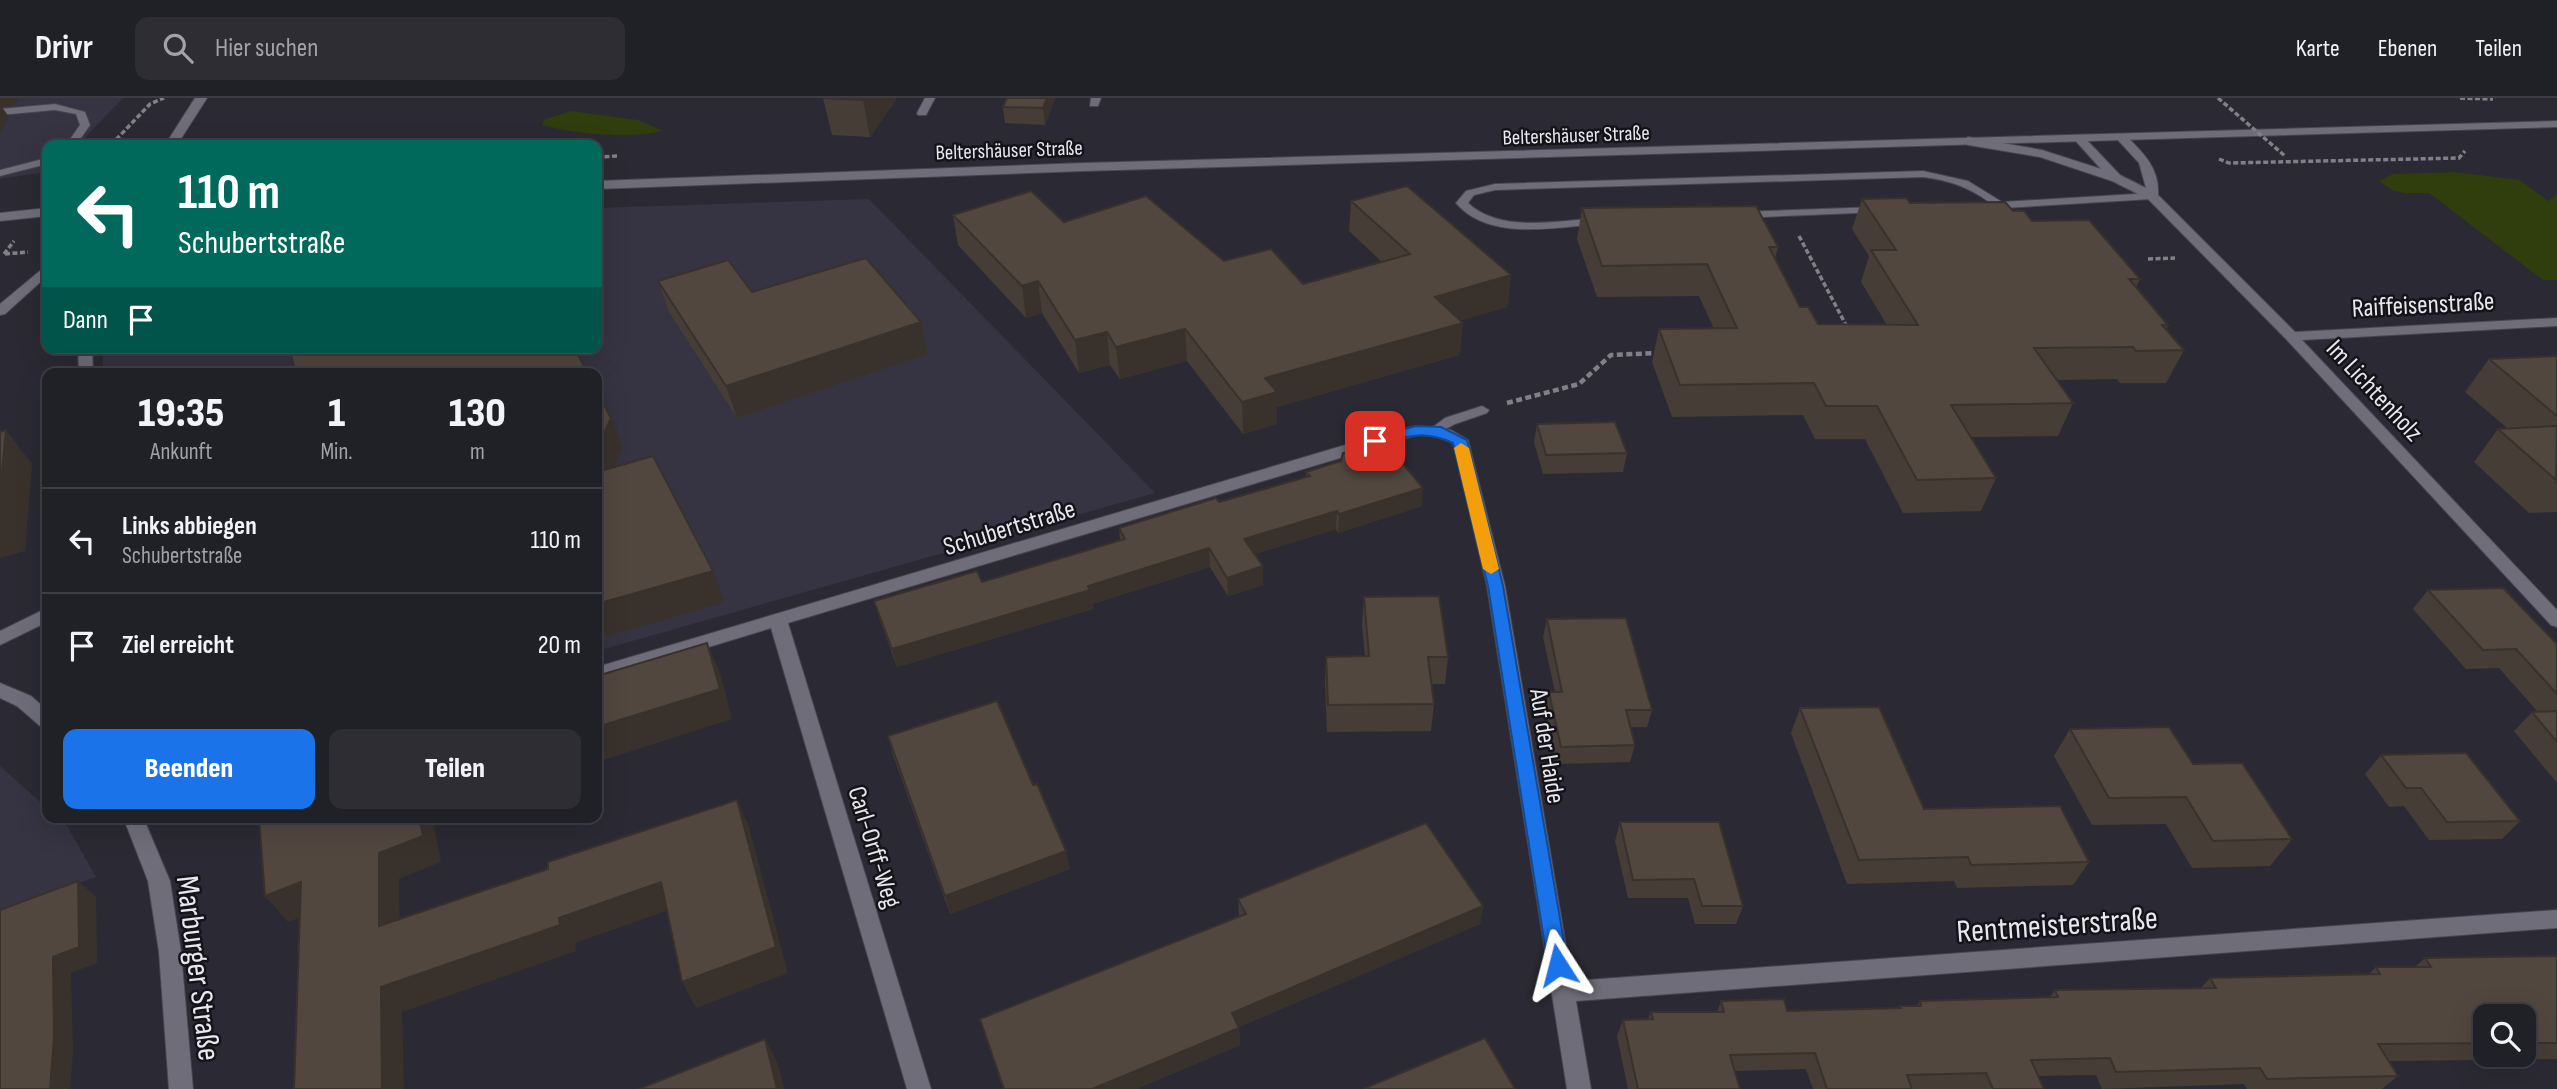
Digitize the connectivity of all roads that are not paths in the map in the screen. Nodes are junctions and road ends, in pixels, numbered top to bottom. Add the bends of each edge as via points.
1 (201, 98) edge
2 (930, 98) edge
3 (0, 112) edge
4 (922, 113) dead end
5 (2557, 124) edge
6 (2121, 137) junction
7 (2079, 138) junction
8 (74, 140) edge
9 (174, 140) edge
10 (1968, 141) junction
11 (42, 162) edge
12 (0, 173) edge
13 (2116, 178) junction
14 (602, 185) edge
15 (2152, 196) junction
16 (2000, 206) junction
17 (1972, 207) edge
18 (1890, 210) edge
19 (42, 213) edge
20 (1725, 216) edge
21 (0, 217) edge
22 (1615, 220) edge
23 (42, 273) edge
24 (0, 311) edge
25 (2557, 322) edge
26 (2291, 336) junction
27 (1482, 410) road end
28 (1436, 430) junction
29 (42, 617) edge
30 (778, 621) junction
31 (2557, 621) edge
32 (0, 639) edge
33 (602, 673) edge
34 (0, 690) edge
35 (42, 717) edge
36 (136, 823) edge
37 (2557, 919) edge
38 (1562, 992) junction
39 (181, 1089) edge
40 (919, 1089) edge
41 (1579, 1089) edge

1 - 9 street
2 - 4 lane
3 - 8 lane via 55,107 80,112 85,125
5 - 6 street, Beltershäuser Straße
6 - 7 street, Beltershäuser Straße
6 - 15 street via 2143,159 2154,184
7 - 10 street, Beltershäuser Straße
7 - 13 street, Im Lichtenholz
10 - 13 street, Im Lichtenholz via 2042,155
10 - 14 street, Beltershäuser Straße
11 - 12 lane
13 - 15 street, Im Lichtenholz
15 - 16 lane
15 - 26 street, Im Lichtenholz
16 - 17 lane
16 - 22 lane via 1961,180 1923,174 1494,187 1470,193 1462,202 1469,213 1512,224
18 - 20 lane
19 - 21 street
23 - 24 street
25 - 26 street, Raiffeisenstraße
26 - 31 street, Im Lichtenholz
27 - 28 lane
28 - 30 street, Schubertstraße via 1401,433
28 - 38 street, Auf der Haide via 1460,440 1496,586
29 - 32 street
30 - 33 street, Schubertstraße
30 - 40 street, Carl-Orff-Weg
34 - 35 street via 24,701
36 - 39 street, Marburger Straße via 159,881
37 - 38 street, Rentmeisterstraße
38 - 41 street, Auf der Haide

